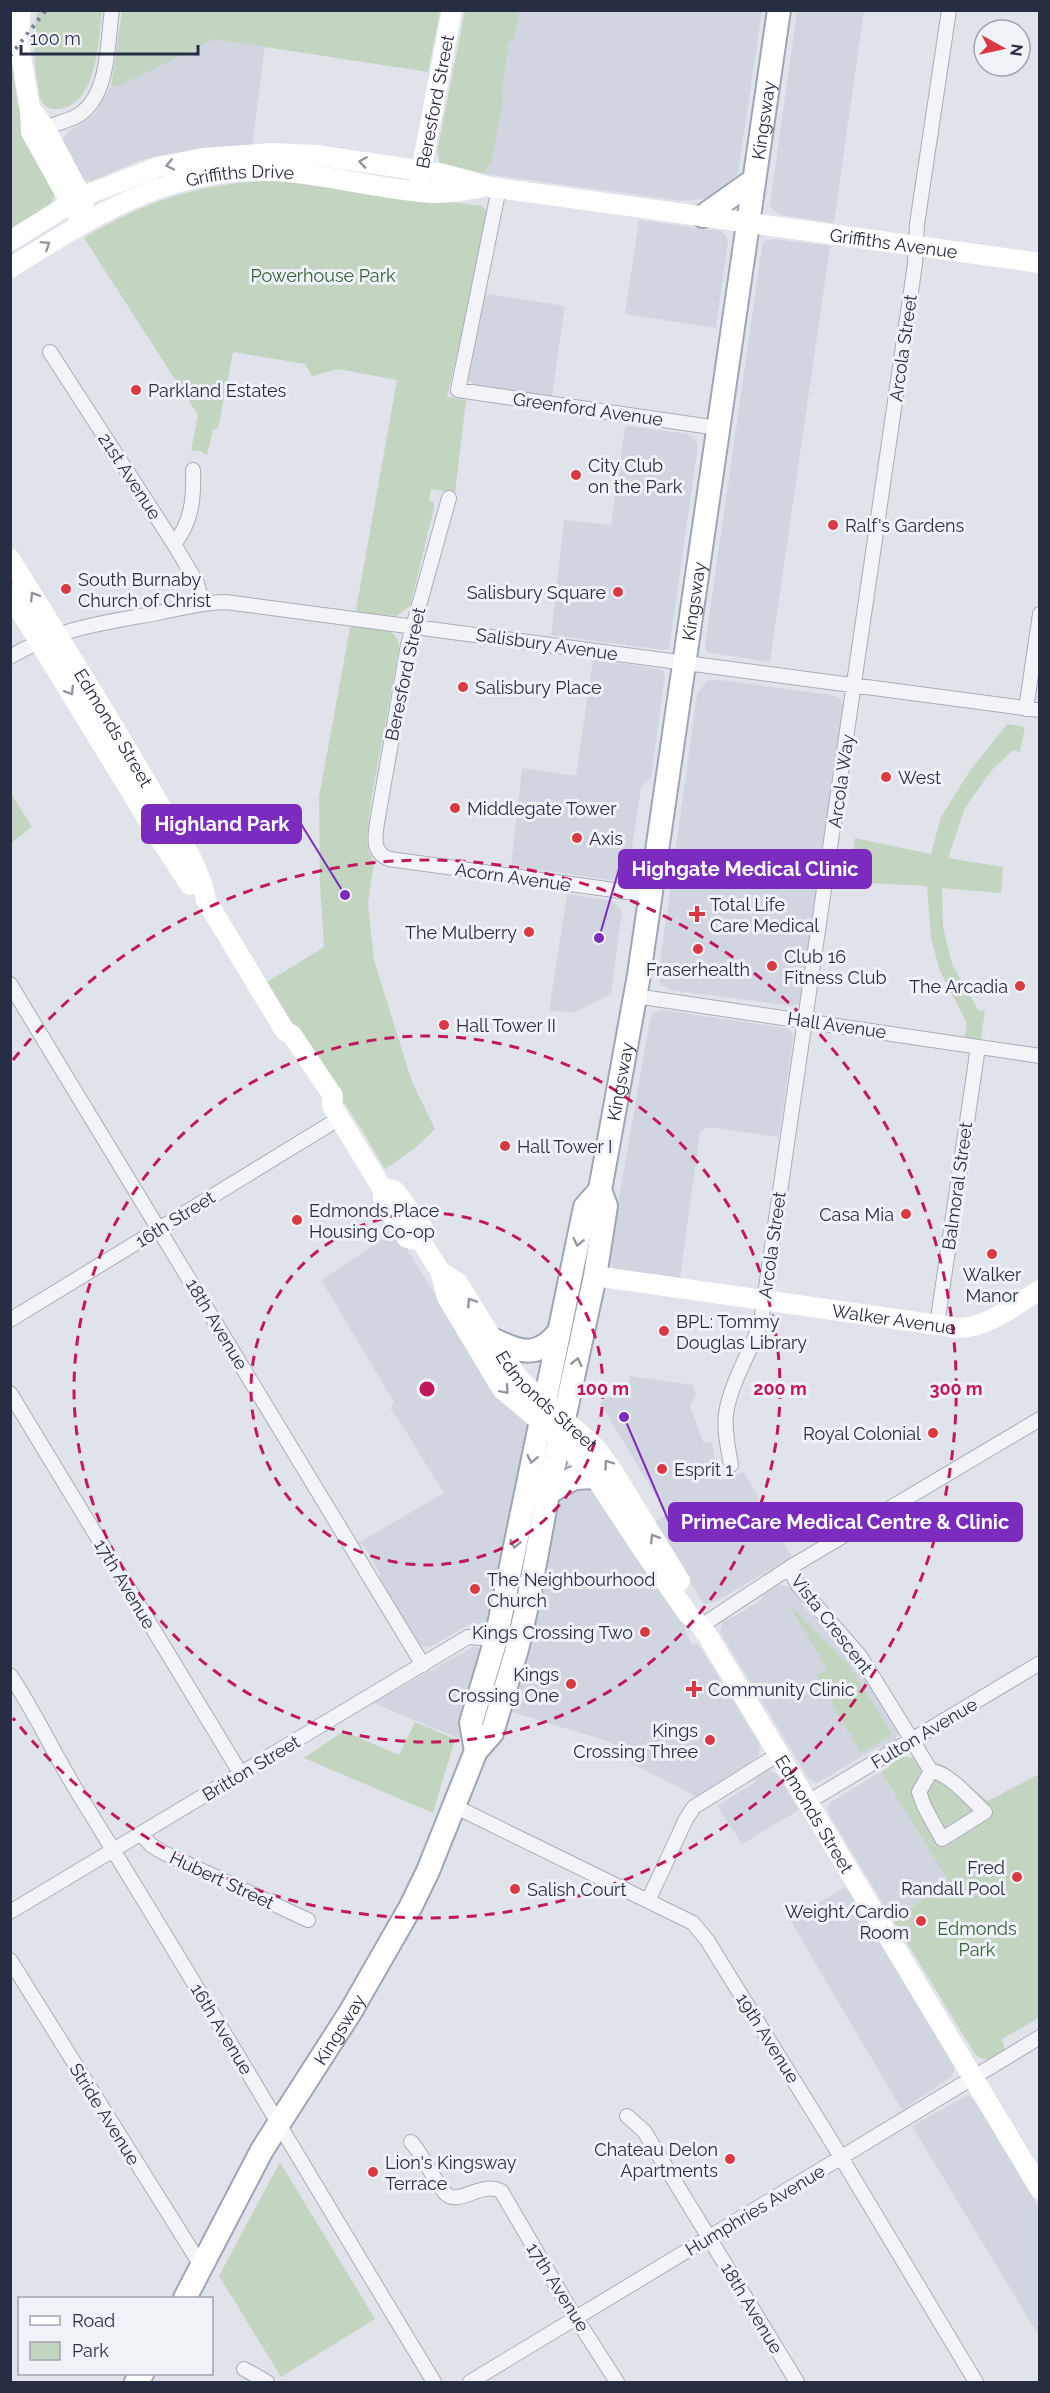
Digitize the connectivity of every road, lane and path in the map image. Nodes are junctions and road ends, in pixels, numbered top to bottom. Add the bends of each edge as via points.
1 (21, 10) edge
2 (32, 10) edge
3 (112, 10) edge
4 (452, 10) edge
5 (778, 10) edge
6 (949, 10) edge
7 (21, 49) junction
8 (17, 73) edge
9 (30, 108) junction
10 (45, 128) junction
11 (421, 170) junction
12 (754, 180) junction
13 (494, 188) junction
14 (417, 190) junction
15 (76, 200) junction
16 (703, 216) junction
17 (87, 220) junction
18 (748, 222) junction
19 (10, 241) edge
20 (916, 245) junction
21 (1040, 262) edge
22 (10, 268) edge
23 (50, 352) dead end
24 (718, 429) junction
25 (193, 470) dead end
26 (449, 498) dead end
27 (174, 544) junction
28 (10, 559) edge
29 (10, 594) edge
30 (202, 604) junction
31 (1040, 614) edge
32 (414, 626) junction
33 (48, 638) junction
34 (10, 657) edge
35 (684, 663) junction
36 (855, 685) junction
37 (1033, 710) edge
38 (378, 852) joint
39 (651, 895) junction
40 (10, 984) edge
41 (635, 996) junction
42 (805, 1020) junction
43 (978, 1047) junction
44 (1040, 1056) edge
45 (336, 1112) junction
46 (600, 1190) junction
47 (160, 1229) junction
48 (440, 1271) junction
49 (595, 1276) junction
50 (1040, 1290) edge
51 (764, 1300) junction
52 (10, 1320) edge
53 (937, 1325) junction
54 (560, 1332) junction
55 (494, 1340) junction
56 (10, 1393) edge
57 (543, 1413) junction
58 (1040, 1419) edge
59 (562, 1429) junction
60 (731, 1465) dead end
61 (595, 1477) junction
62 (548, 1493) junction
63 (789, 1569) junction
64 (701, 1626) junction
65 (496, 1639) junction
66 (1040, 1663) edge
67 (423, 1665) junction
68 (10, 1675) edge
69 (914, 1740) junction
70 (476, 1750) junction
71 (779, 1754) junction
72 (932, 1771) junction
73 (241, 1774) junction
74 (808, 1802) junction
75 (454, 1806) junction
76 (141, 1834) junction
77 (114, 1850) junction
78 (648, 1901) junction
79 (10, 1912) edge
80 (308, 1920) dead end
81 (10, 1960) edge
82 (1040, 2037) edge
83 (973, 2078) junction
84 (627, 2116) dead end
85 (278, 2125) junction
86 (411, 2142) dead end
87 (841, 2158) junction
88 (1040, 2189) edge
89 (710, 2238) junction
90 (201, 2267) junction
91 (186, 2297) edge
92 (577, 2318) junction
93 (244, 2369) dead end
94 (267, 2382) edge
95 (434, 2382) edge
96 (470, 2382) edge
97 (616, 2382) edge
98 (797, 2382) edge
99 (976, 2382) edge

1 - 7 street
2 - 7 street via 27,40
3 - 10 street via 97,92 76,116
4 - 11 street, Beresford Street
5 - 12 main road, Kingsway
6 - 20 street, Arcola Street
7 - 8 street
8 - 9 street
9 - 10 street
9 - 15 street via 31,132
10 - 15 street
11 - 13 street, Griffiths Drive
11 - 14 street, Beresford Street
11 -> 15 street, Griffiths Drive via 315,155 243,154 158,167
12 - 16 main road
12 - 18 main road, Kingsway
13 - 14 street, Griffiths Drive via 435,193
13 - 16 street, Griffiths Drive
13 - 24 street, Greenford Avenue via 458,390
14 - 17 street, Griffiths Drive via 275,171 244,172 166,185
15 - 17 street
15 - 19 street, Griffiths Drive
16 - 18 street, Griffiths Drive
22 -> 17 street, Griffiths Drive
18 - 20 street, Griffiths Avenue
18 - 24 main road, Kingsway
20 - 21 street, Griffiths Avenue
20 - 36 street, Arcola Street
23 - 27 street, 21st Avenue
24 - 35 main road, Kingsway
25 - 27 street via 190,518
26 - 32 street, Beresford Street
27 - 30 street, 21st Avenue via 197,584
33 -> 28 street, Edmonds Street
29 - 33 street, Edmonds Street
30 - 32 street, Salisbury Avenue via 238,603
30 - 33 street, Salisbury Avenue via 69,630
31 - 37 street
32 - 35 street, Salisbury Avenue
32 - 38 street, Beresford Street via 385,770 375,838
33 - 34 street, Salisbury Avenue
33 - 45 street, Edmonds Street via 127,747 188,854 204,886 206,900 285,1031 292,1035 333,1096
35 - 36 street, Salisbury Avenue
35 - 39 main road, Kingsway
36 - 37 street, Salisbury Avenue
36 - 42 street, Arcola Way
38 - 39 street, Acorn Avenue via 389,860
39 - 41 main road, Kingsway
40 - 47 street, 18th Avenue
41 - 42 street, Hall Avenue
41 - 46 main road, Kingsway
42 - 43 street, Hall Avenue
42 - 51 street, Arcola Street
43 - 44 street, Hall Avenue
43 - 53 street, Balmoral Street
45 - 47 street, 16th Street
45 - 48 street, Edmonds Street via 382,1188 384,1203 407,1238 422,1240
46 - 49 main road, Kingsway via 606,1206
46 -> 54 main road, Kingsway via 585,1207
47 - 52 street, 16th Street
47 - 67 street, 18th Avenue
55 -> 48 street, Edmonds Street via 458,1283
48 -> 57 street, Edmonds Street via 447,1297 502,1389
49 - 51 street, Walker Avenue
59 -> 49 main road, Kingsway
50 - 53 street, Walker Avenue via 979,1325
51 - 53 street, Walker Avenue
51 - 60 street, Arcola Street via 761,1322 726,1413
54 - 55 main road via 550,1343 526,1352
54 - 57 main road, Kingsway
55 - 57 street, Edmonds Street
56 - 73 street, 17th Avenue
57 - 59 street, Edmonds Street
57 -> 65 main road, Kingsway
58 - 63 street
59 - 61 street, Edmonds Street
59 - 62 main road, Kingsway
64 -> 59 street, Edmonds Street via 697,1608 612,1470 597,1449
61 - 62 main road via 574,1478
61 - 64 street, Edmonds Street via 688,1614
62 - 70 main road, Kingsway via 517,1649 492,1733
63 - 64 street
63 - 69 street, Vista Crescent via 798,1585 860,1656
64 - 71 street, Edmonds Street
65 - 67 street, Britton Street via 468,1637
65 - 70 main road, Kingsway via 471,1723
66 - 69 street, Fulton Avenue
67 - 73 street, Britton Street
68 - 77 street, 16th Avenue
69 - 72 street, Vista Crescent
69 - 74 street, Fulton Avenue
70 - 75 main road, Kingsway
71 - 74 street, Edmonds Street
71 - 78 street via 694,1807
72 - 72 street, Vista Crescent via 919,1792 942,1839 984,1812 958,1787
73 - 76 street, Britton Street
74 - 83 street, Edmonds Street
75 - 78 street, 19th Avenue
75 - 85 main road, Kingsway via 420,1888 384,1958
76 - 77 street, Britton Street
76 - 80 street, Hubert Street via 162,1852
77 - 79 street, Britton Street
77 - 85 street, 16th Avenue
78 - 87 street, 19th Avenue via 693,1923 707,1940
81 - 90 street, Stride Avenue
82 - 83 street, Humphries Avenue
83 - 87 street, Humphries Avenue
83 - 88 street, Edmonds Street
84 - 89 street, 18th Avenue via 644,2132
85 - 90 main road, Kingsway
85 - 95 street, 16th Avenue
86 - 92 street, 17th Avenue via 450,2196 464,2196 484,2188 501,2191
87 - 89 street, Humphries Avenue
87 - 99 street, 19th Avenue
89 - 92 street, Humphries Avenue
89 - 98 street, 18th Avenue
90 - 91 main road, Kingsway
92 - 96 street, Humphries Avenue
92 - 97 street, 17th Avenue
93 - 94 street

